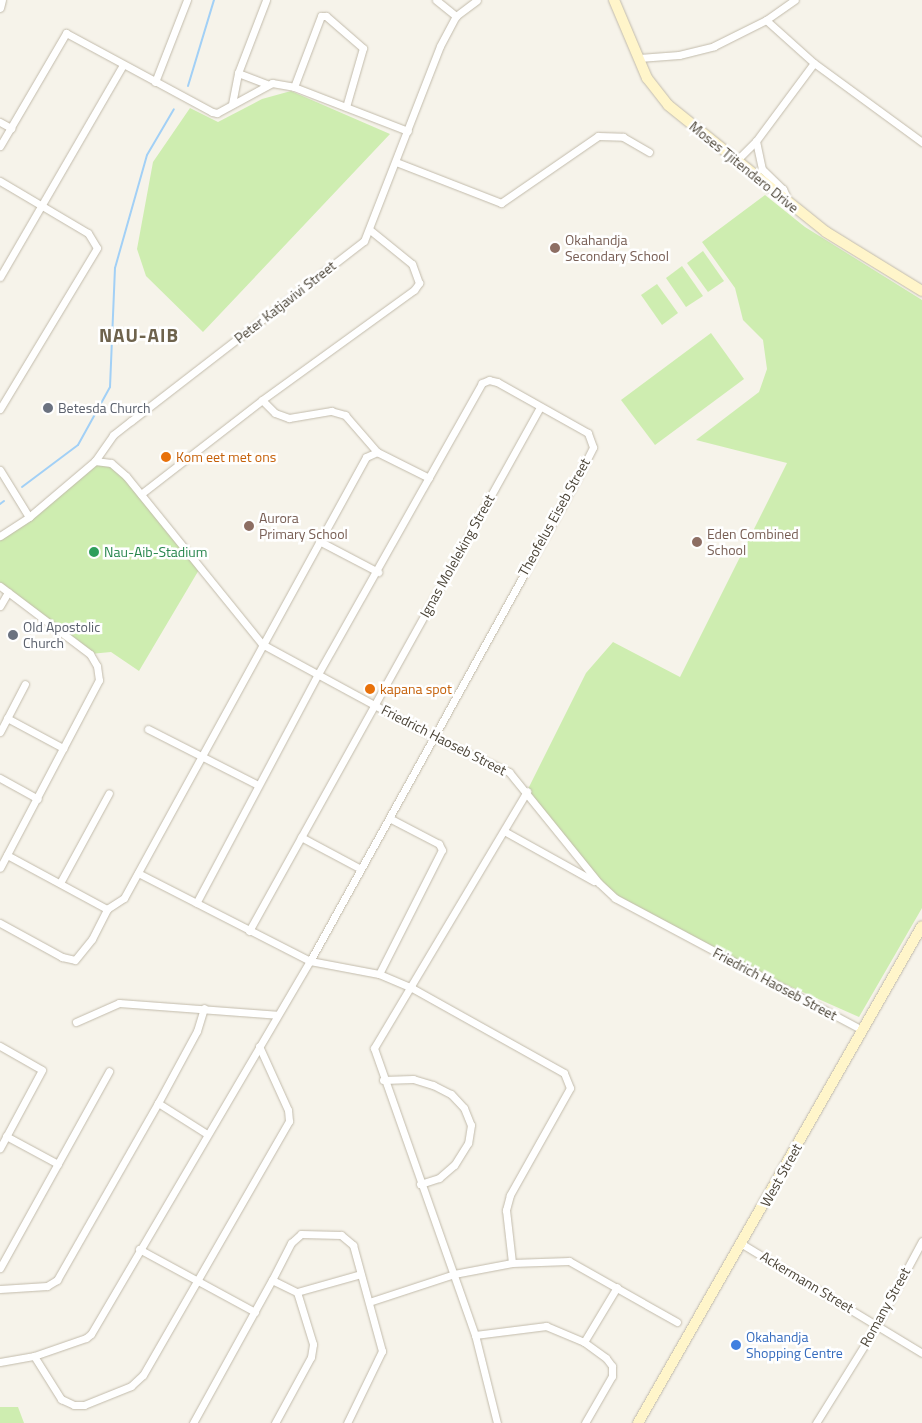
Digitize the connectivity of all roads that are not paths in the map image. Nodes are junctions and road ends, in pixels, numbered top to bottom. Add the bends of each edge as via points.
1 (2, 0) edge
2 (187, 0) edge
3 (266, 0) edge
4 (436, 0) edge
5 (477, 0) edge
6 (614, 0) edge
7 (795, 0) edge
8 (0, 8) edge
9 (456, 16) junction
10 (766, 20) junction
11 (640, 58) junction
12 (814, 63) junction
13 (123, 65) junction
14 (238, 73) junction
15 (155, 82) junction
16 (266, 84) junction
17 (294, 88) junction
18 (232, 104) junction
19 (346, 107) junction
20 (0, 122) edge
21 (11, 128) junction
22 (408, 131) junction
23 (756, 141) junction
24 (922, 142) edge
25 (0, 146) edge
26 (650, 152) dead end
27 (736, 161) junction
28 (396, 162) junction
29 (0, 181) edge
30 (42, 205) junction
31 (790, 206) junction
32 (370, 230) junction
33 (0, 277) edge
34 (922, 291) edge
35 (262, 400) junction
36 (540, 407) junction
37 (0, 410) edge
38 (377, 452) junction
39 (95, 461) junction
40 (0, 470) edge
41 (429, 478) junction
42 (141, 494) junction
43 (28, 517) junction
44 (0, 536) edge
45 (319, 541) junction
46 (378, 572) junction
47 (0, 586) edge
48 (8, 592) junction
49 (0, 606) edge
50 (262, 644) junction
51 (318, 674) junction
52 (25, 684) dead end
53 (374, 704) junction
54 (8, 718) junction
55 (148, 729) dead end
56 (0, 732) edge
57 (433, 737) junction
58 (63, 748) junction
59 (202, 759) junction
60 (0, 778) edge
61 (258, 785) junction
62 (527, 791) junction
63 (109, 793) dead end
64 (38, 799) junction
65 (389, 818) junction
66 (504, 831) junction
67 (301, 838) junction
68 (7, 855) junction
69 (0, 868) edge
70 (359, 868) junction
71 (138, 873) junction
72 (60, 883) junction
73 (599, 883) junction
74 (196, 903) junction
75 (107, 908) junction
76 (0, 923) edge
77 (922, 926) edge
78 (249, 931) junction
79 (310, 961) junction
80 (380, 974) junction
81 (412, 988) junction
82 (204, 1008) junction
83 (277, 1014) junction
84 (76, 1022) dead end
85 (862, 1030) junction
86 (0, 1046) edge
87 (259, 1046) junction
88 (110, 1072) dead end
89 (383, 1080) junction
90 (158, 1103) junction
91 (206, 1134) junction
92 (6, 1136) junction
93 (0, 1148) edge
94 (58, 1164) junction
95 (420, 1184) junction
96 (922, 1241) edge
97 (742, 1244) junction
98 (139, 1250) junction
99 (512, 1263) junction
100 (0, 1268) edge
101 (361, 1274) junction
102 (454, 1274) junction
103 (272, 1280) junction
104 (198, 1283) junction
105 (617, 1287) junction
106 (0, 1289) edge
107 (297, 1292) junction
108 (369, 1302) junction
109 (255, 1312) junction
110 (677, 1322) dead end
111 (877, 1324) junction
112 (475, 1335) junction
113 (584, 1342) junction
114 (922, 1353) edge
115 (34, 1356) junction
116 (0, 1362) edge
117 (193, 1423) edge
118 (276, 1423) edge
119 (348, 1423) edge
120 (497, 1423) edge
121 (585, 1423) edge
122 (638, 1423) edge
123 (816, 1423) edge

1 - 8 street
2 - 15 street
3 - 14 street
4 - 9 street
5 - 9 street, Peter Katjavivi Street
6 - 11 street, Moses Tjitendero Drive
7 - 10 street
9 - 22 street, Peter Katjavivi Street via 440,46
10 - 11 street via 714,46 679,55
10 - 12 street
11 - 27 street, Moses Tjitendero Drive via 647,78 668,105
12 - 23 street
12 - 24 street
13 - 15 street
13 - 21 street via 64,34
13 - 30 street
14 - 16 street
14 - 18 street
15 - 18 street via 212,112
16 - 17 street
16 - 18 street
17 - 19 street
17 - 19 street via 321,16 326,16 363,48
19 - 22 street
20 - 21 street
21 - 25 street
22 - 28 street, Peter Katjavivi Street
23 - 27 street
23 - 31 street via 762,169 783,189
26 - 28 street via 622,137 598,136 501,203
27 - 31 street, Moses Tjitendero Drive
28 - 32 street, Peter Katjavivi Street
29 - 30 street
30 - 33 street
30 - 37 street via 88,233 97,248
31 - 34 street, Moses Tjitendero Drive
32 - 35 street via 412,264 419,283 414,290
32 - 39 street, Peter Katjavivi Street via 353,250 113,435
35 - 38 street via 275,413 289,418 331,411 345,415
35 - 42 street
36 - 41 street, Theofelus Eiseb Street via 497,382 489,380 482,383
36 - 53 street, Ignas Moleleking Street
36 - 57 street, Theofelus Eiseb Street via 588,433 593,446
38 - 41 street
38 - 45 street via 366,456
39 - 42 street, Friedrich Haoseb Street via 111,463
39 - 43 street, Peter Katjavivi Street
40 - 43 street
41 - 46 street, Theofelus Eiseb Street
42 - 50 street, Friedrich Haoseb Street
43 - 44 street, Peter Katjavivi Street
45 - 46 street
45 - 50 street
46 - 51 street, Theofelus Eiseb Street
47 - 48 street
48 - 49 street
48 - 58 street via 90,654 97,666 99,680
50 - 51 street, Friedrich Haoseb Street
50 - 59 street
51 - 53 street, Friedrich Haoseb Street
51 - 61 street, Theofelus Eiseb Street
52 - 54 street
53 - 57 street, Friedrich Haoseb Street
53 - 67 street, Ignas Moleleking Street
54 - 56 street
54 - 58 street
55 - 59 street
57 - 62 street, Friedrich Haoseb Street via 495,763
57 - 65 street, Theofelus Eiseb Street
58 - 64 street
59 - 61 street
59 - 71 street
60 - 64 street
61 - 74 street, Theofelus Eiseb Street
62 - 66 street
62 - 73 street, Friedrich Haoseb Street
63 - 72 street
64 - 68 street
65 - 70 street, Theofelus Eiseb Street
65 - 80 street via 439,844 442,850
66 - 73 street
66 - 81 street
67 - 70 street
67 - 78 street, Ignas Moleleking Street
68 - 69 street
68 - 72 street
70 - 79 street, Theofelus Eiseb Street
71 - 74 street
71 - 75 street via 124,898
72 - 75 street
73 - 85 street, Friedrich Haoseb Street via 615,898 660,924
74 - 78 street
75 - 76 street via 92,939 74,960 62,957
77 - 85 street, West Street
78 - 79 street
79 - 80 street
79 - 83 street, Theofelus Eiseb Street
80 - 81 street
81 - 89 street via 374,1048
81 - 99 street via 564,1073 569,1080 570,1088 563,1103 510,1195 506,1210
82 - 83 street
82 - 84 street via 119,1003
82 - 90 street via 197,1031
83 - 87 street, Theofelus Eiseb Street
85 - 97 street, West Street
86 - 92 street via 42,1070
87 - 91 street, Theofelus Eiseb Street
87 - 104 street via 288,1110 289,1121
88 - 94 street
89 - 95 street
89 - 95 street via 413,1079 445,1091 464,1108 471,1125 468,1143 454,1165 439,1178
90 - 91 street
90 - 106 street via 57,1280 41,1286
91 - 98 street, Theofelus Eiseb Street
92 - 93 street
92 - 94 street
94 - 100 street
95 - 102 street
96 - 111 street, Romany Street
97 - 111 street, Ackermann Street
97 - 122 street, West Street
98 - 104 street
98 - 115 street, Theofelus Eiseb Street via 91,1334
99 - 102 street
99 - 105 street via 569,1261
101 - 103 street via 348,1238 301,1234 290,1243
101 - 107 street
101 - 108 street
102 - 108 street
102 - 112 street
103 - 107 street
103 - 109 street
104 - 109 street
104 - 115 street via 143,1375 131,1386 84,1405 74,1405 61,1399
105 - 110 street
105 - 113 street
107 - 118 street via 313,1344 311,1356
108 - 119 street via 382,1351
109 - 117 street
111 - 114 street, Ackermann Street
111 - 123 street, Romany Street
112 - 113 street via 546,1326
112 - 120 street
113 - 121 street via 612,1366 612,1376
115 - 116 street, Theofelus Eiseb Street

